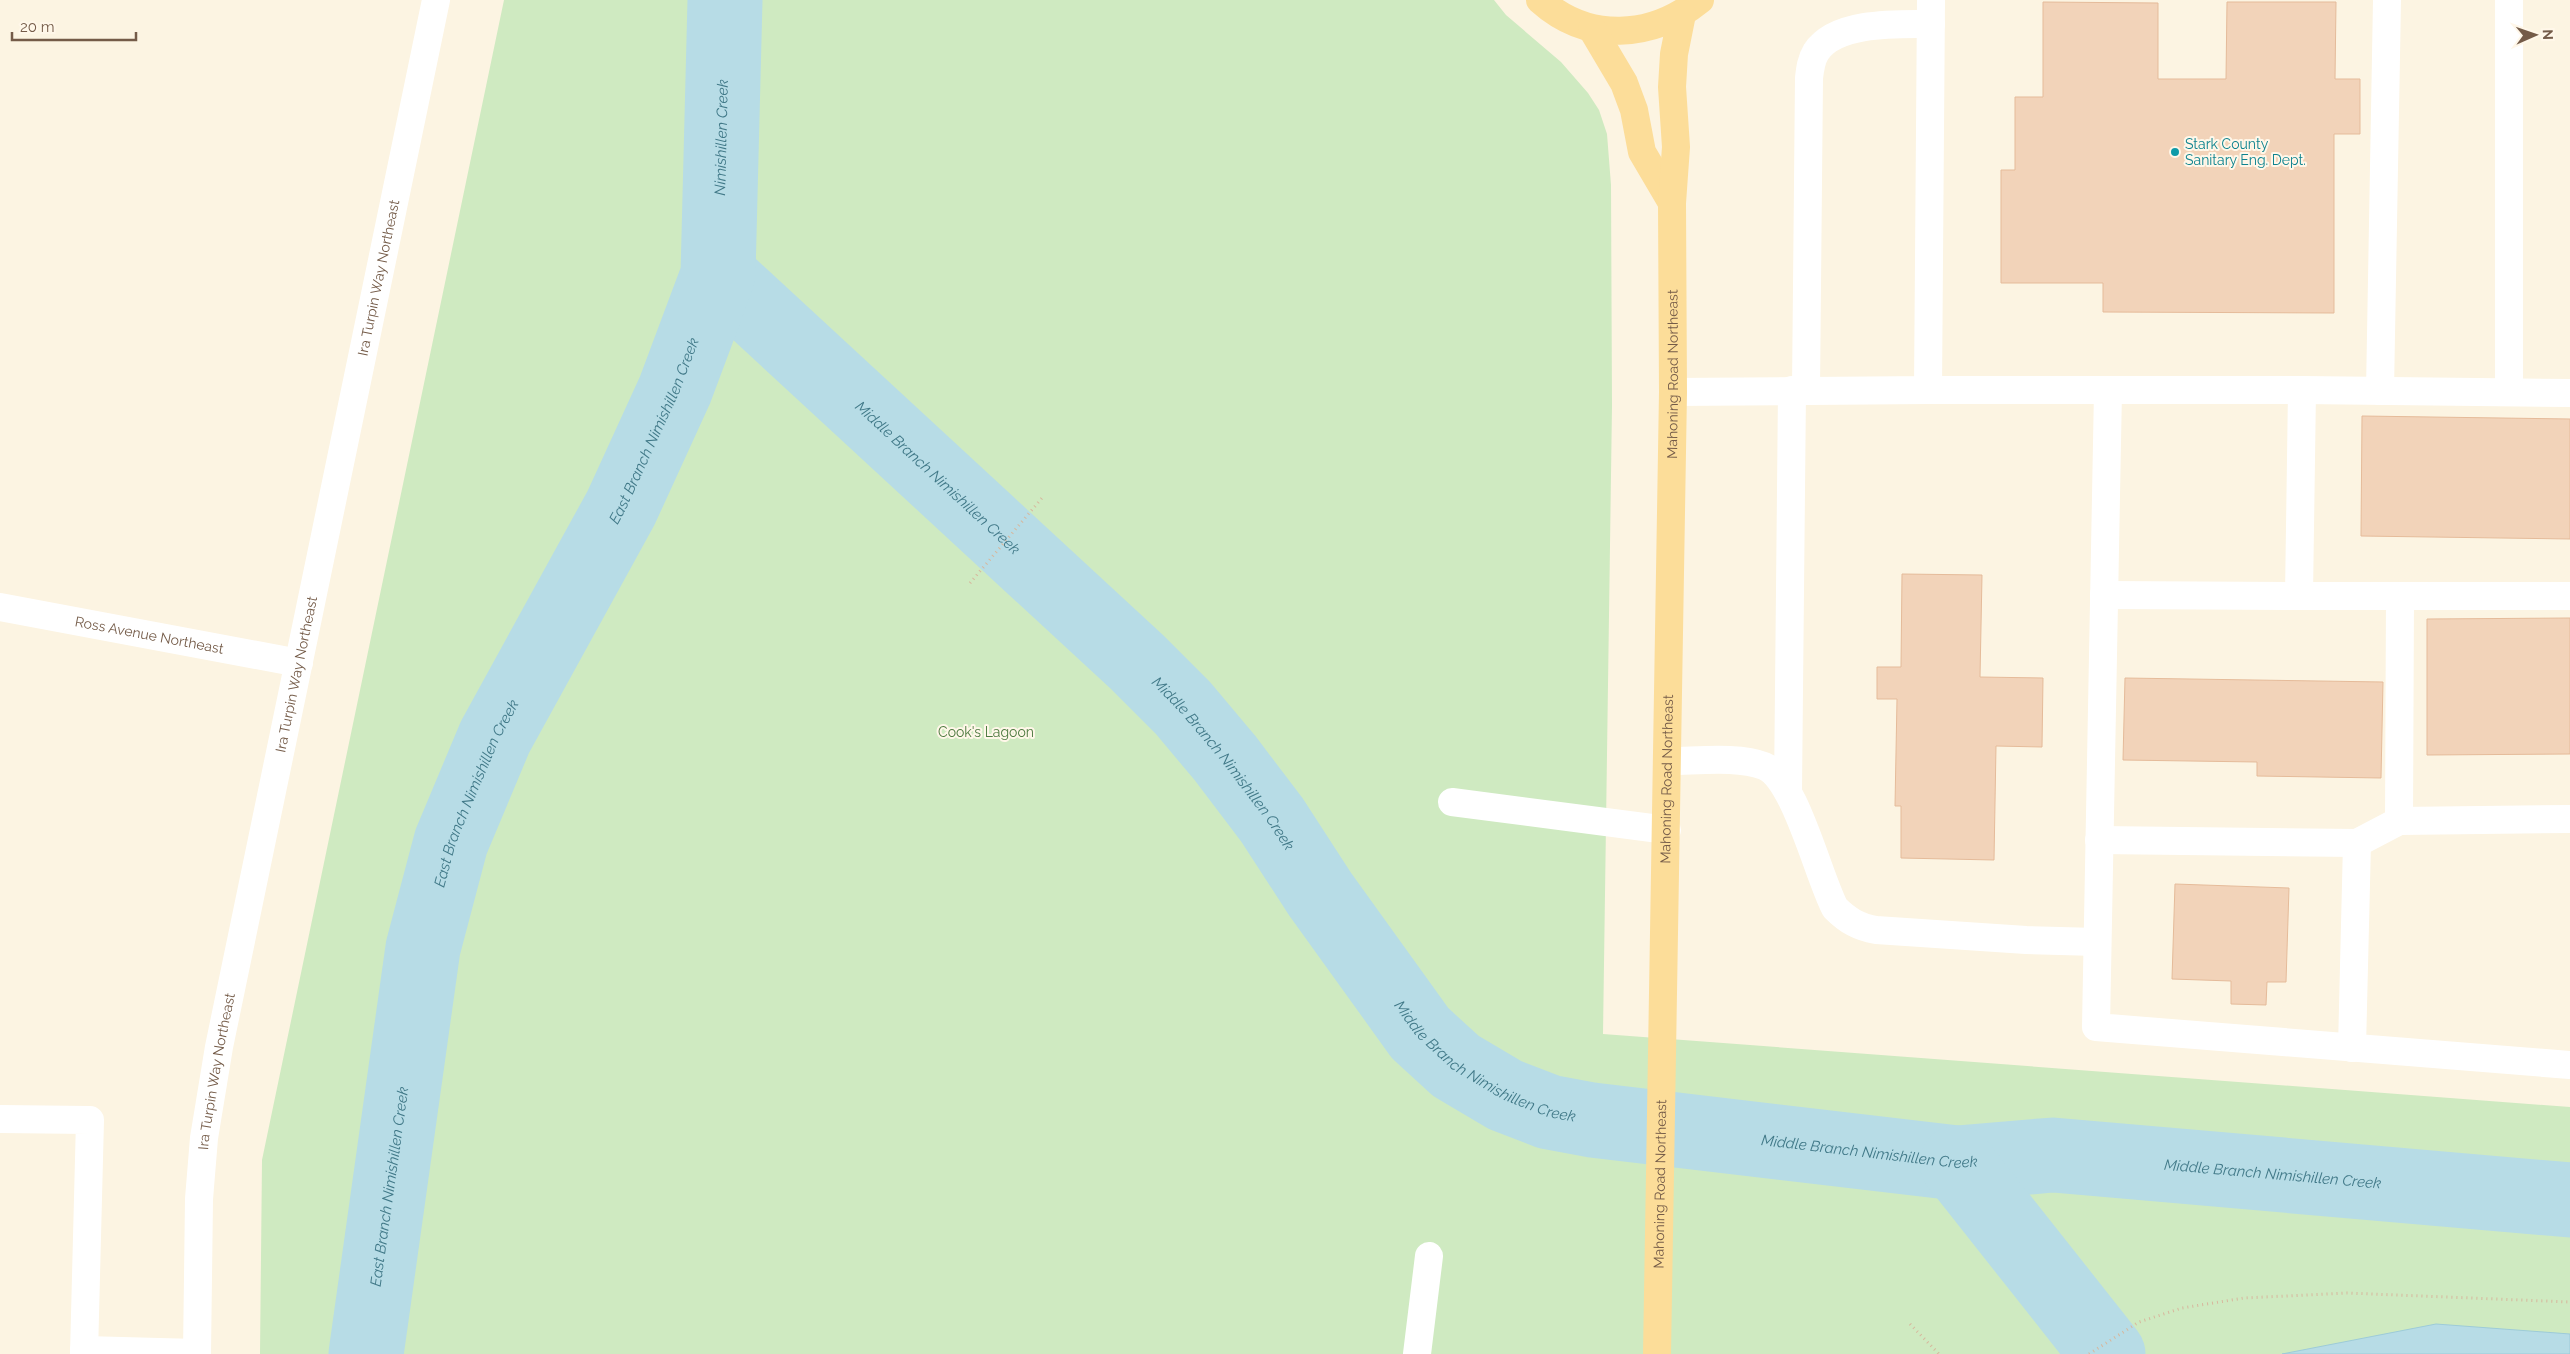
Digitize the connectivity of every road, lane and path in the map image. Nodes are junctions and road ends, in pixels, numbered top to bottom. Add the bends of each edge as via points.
1 (436, 0) edge
2 (1540, 0) edge
3 (2387, 0) edge
4 (2509, 0) edge
5 (1691, 7) edge
6 (1931, 12) edge
7 (1592, 29) junction
8 (1672, 203) junction
9 (1799, 390) junction
10 (1928, 390) junction
11 (2108, 390) junction
12 (2302, 390) junction
13 (2380, 391) junction
14 (1673, 392) junction
15 (2509, 392) junction
16 (2570, 393) edge
17 (1042, 498) dead end
18 (970, 584) dead end
19 (2104, 595) junction
20 (2299, 596) junction
21 (2400, 596) junction
22 (2570, 596) edge
23 (0, 607) edge
24 (299, 663) junction
25 (1669, 761) junction
26 (1788, 790) junction
27 (1452, 802) dead end
28 (2570, 819) edge
29 (2399, 821) junction
30 (1667, 830) junction
31 (2099, 840) junction
32 (2357, 843) junction
33 (2097, 942) junction
34 (2352, 1048) junction
35 (2570, 1065) edge
36 (0, 1119) edge
37 (1429, 1256) dead end
38 (2570, 1302) edge
39 (1910, 1324) dead end
40 (84, 1352) edge
41 (197, 1353) edge
42 (1416, 1354) edge
43 (1658, 1354) edge
44 (1939, 1354) edge
45 (2089, 1354) edge

1 - 24 street, Ira Turpin Way Northeast
2 - 7 main road via 1562,17
3 - 13 street
4 - 15 street
5 - 7 main road via 1658,25 1632,32
5 - 8 main road, Mahoning Road Northeast via 1674,54 1672,87 1676,147
6 - 9 street via 1843,32 1824,43 1811,63
6 - 10 street
7 - 8 main road via 1624,83 1634,110 1642,152
8 - 14 main road, Mahoning Road Northeast
9 - 10 street
9 - 14 street
9 - 26 street
10 - 11 street
11 - 12 street
11 - 19 street
12 - 13 street
12 - 20 street
13 - 15 street
14 - 25 main road, Mahoning Road Northeast
15 - 16 street
17 - 18 path
19 - 20 street
19 - 31 street
20 - 21 street
21 - 22 street
21 - 29 street
23 - 24 street, Ross Avenue Northeast
24 - 41 street, Ira Turpin Way Northeast via 219,1047 204,1138 199,1200
25 - 26 street via 1752,763 1770,769
25 - 30 main road, Mahoning Road Northeast
26 - 33 street via 1835,908 1851,922 1876,930
27 - 30 street
28 - 29 street
29 - 32 street
30 - 43 main road, Mahoning Road Northeast
31 - 32 street
31 - 33 street
32 - 34 street
33 - 34 street via 2096,1027
34 - 35 street
36 - 40 street via 90,1120
37 - 42 street
38 - 45 path via 2328,1294 2244,1298 2182,1308 2139,1322
39 - 44 path
40 - 41 street

